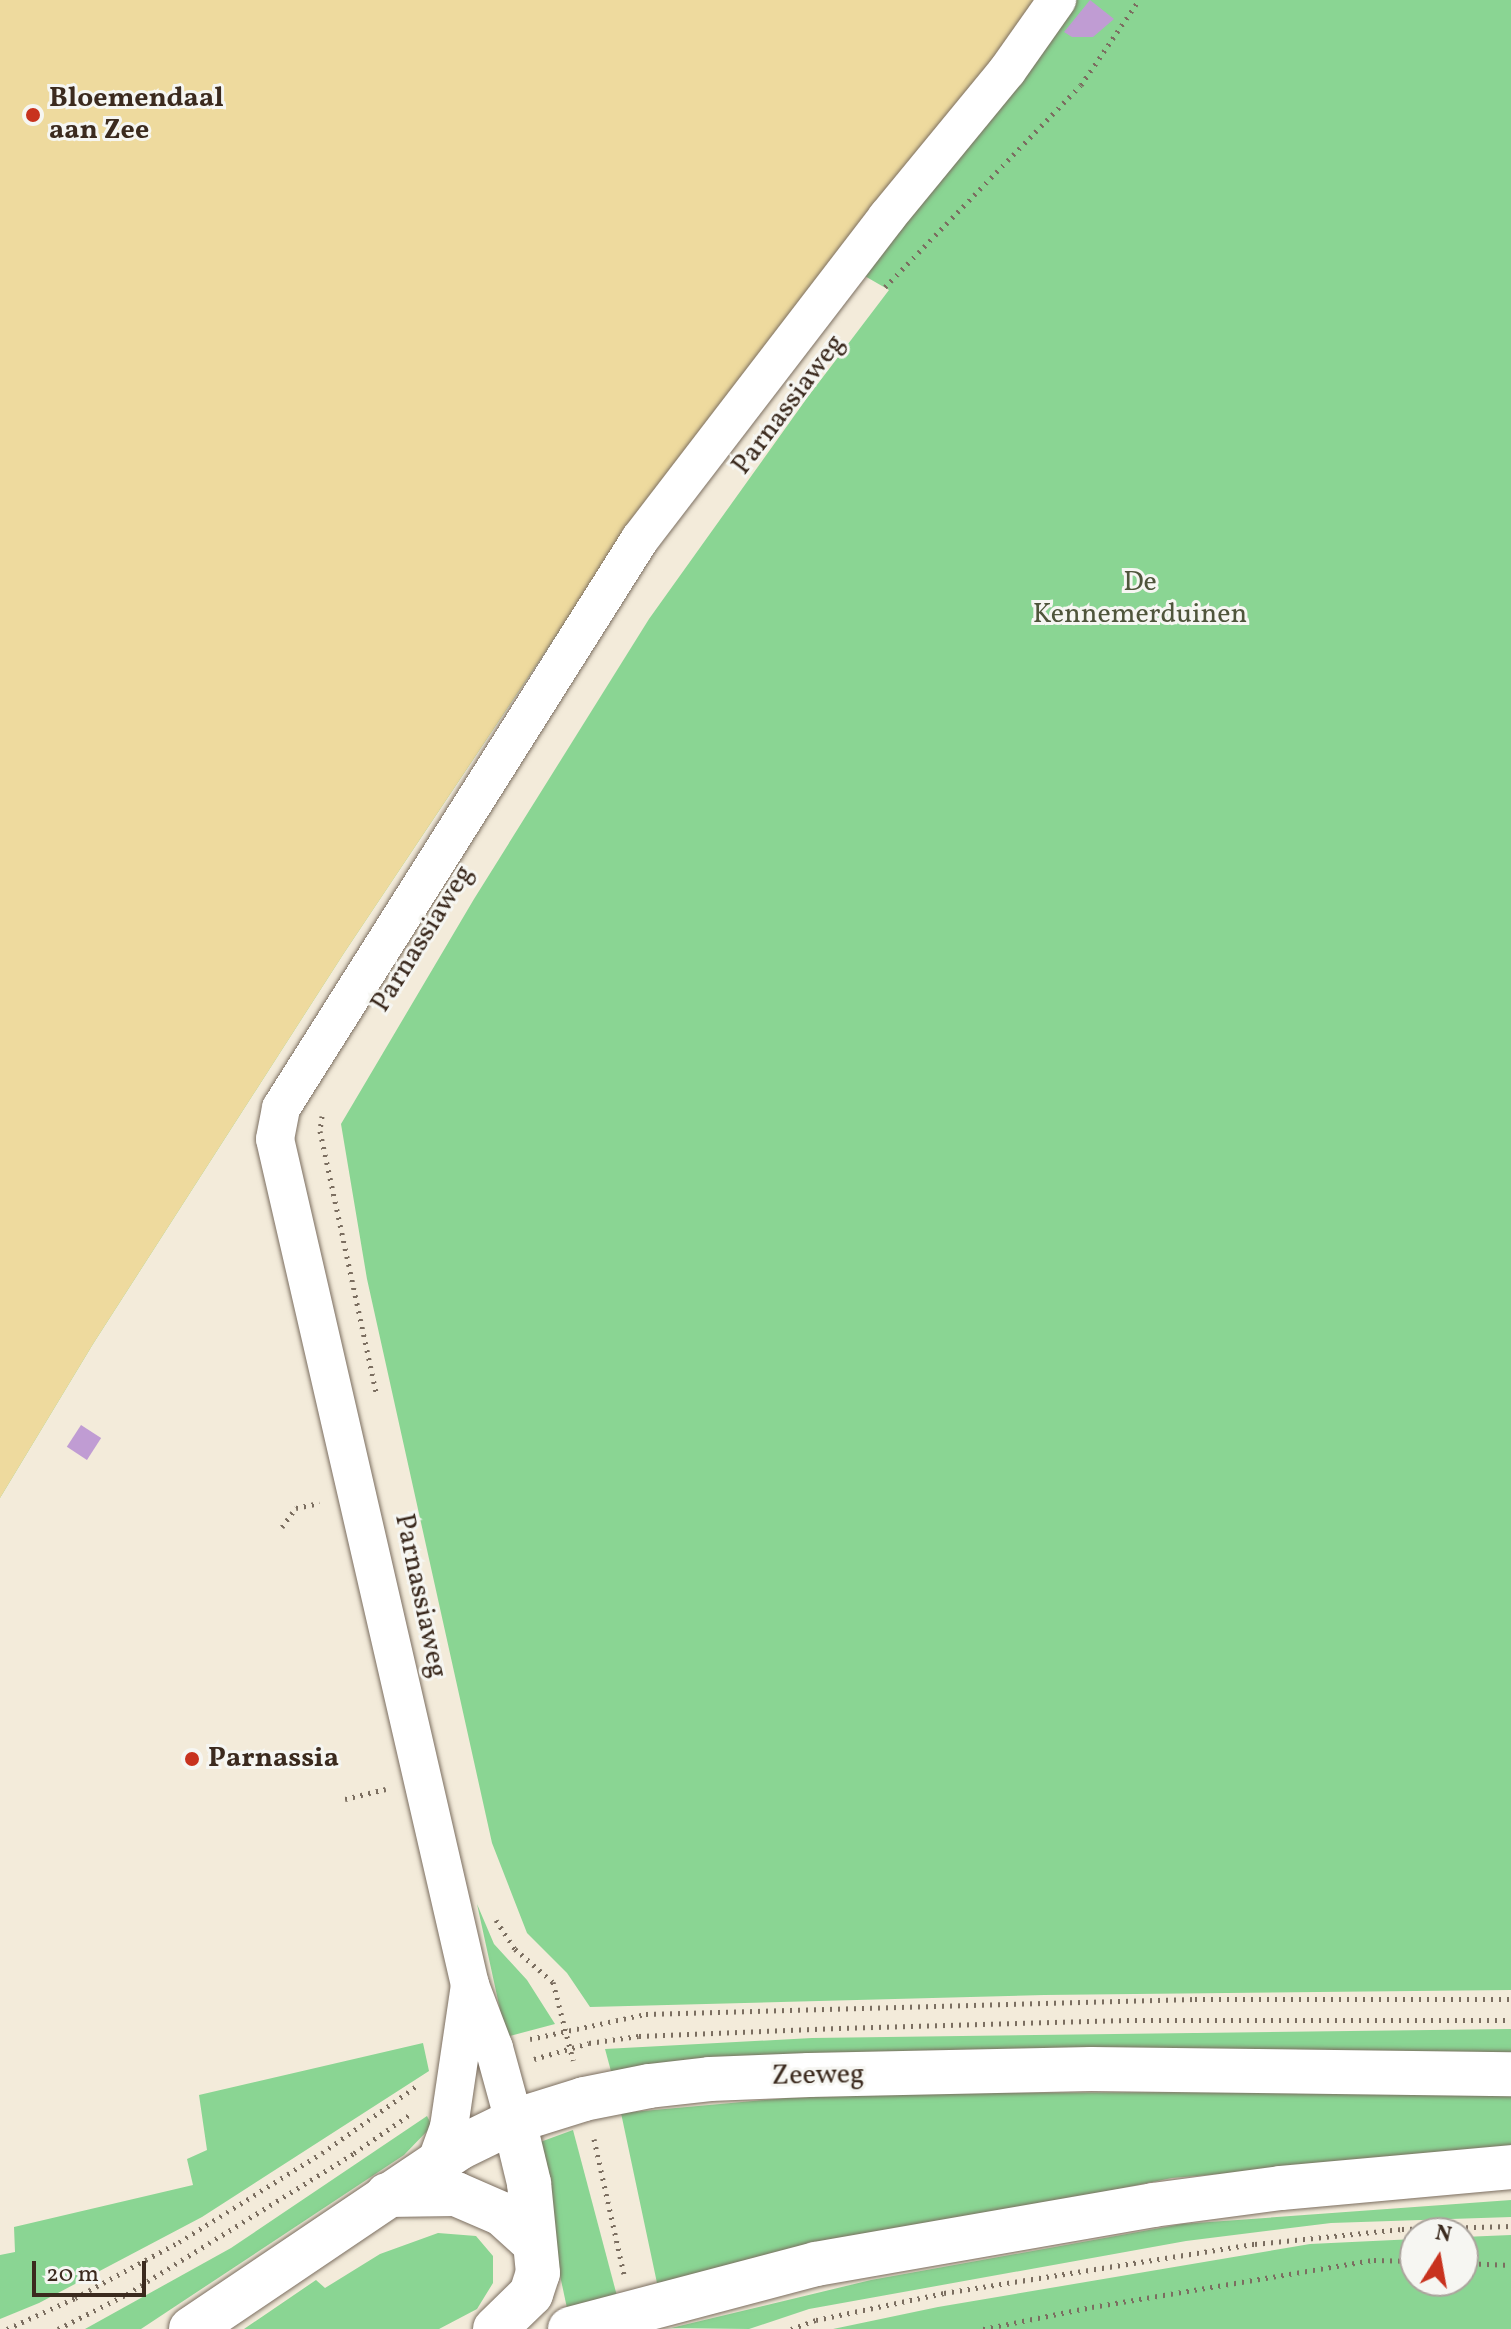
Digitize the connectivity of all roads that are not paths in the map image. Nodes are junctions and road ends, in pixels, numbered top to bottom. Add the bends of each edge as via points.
1 (1057, 0) edge
2 (1077, 0) edge
3 (1007, 71) junction
4 (470, 1985) junction
5 (1511, 2074) edge
6 (514, 2121) junction
7 (436, 2163) junction
8 (1511, 2167) edge
9 (386, 2195) junction
10 (533, 2242) junction
11 (191, 2329) edge
12 (495, 2329) edge
13 (570, 2329) edge

1 - 3 street, Parnassiaweg
2 - 3 street, Parnassiaweg via 1058,25
3 - 4 street, Parnassiaweg via 877,229 640,539 281,1108 275,1139
4 - 6 street, Parnassiaweg
4 - 7 street, Parnassiaweg via 449,2127
5 - 6 main road, Zeeweg via 1091,2069 710,2079 584,2099
6 - 7 main road, Zeeweg
6 - 10 main road via 529,2183
7 - 9 main road, Zeeweg
8 - 13 main road via 1153,2205 816,2264
9 - 10 main road via 456,2194 502,2214
9 - 11 main road, Zeeweg
10 - 12 main road via 536,2284

